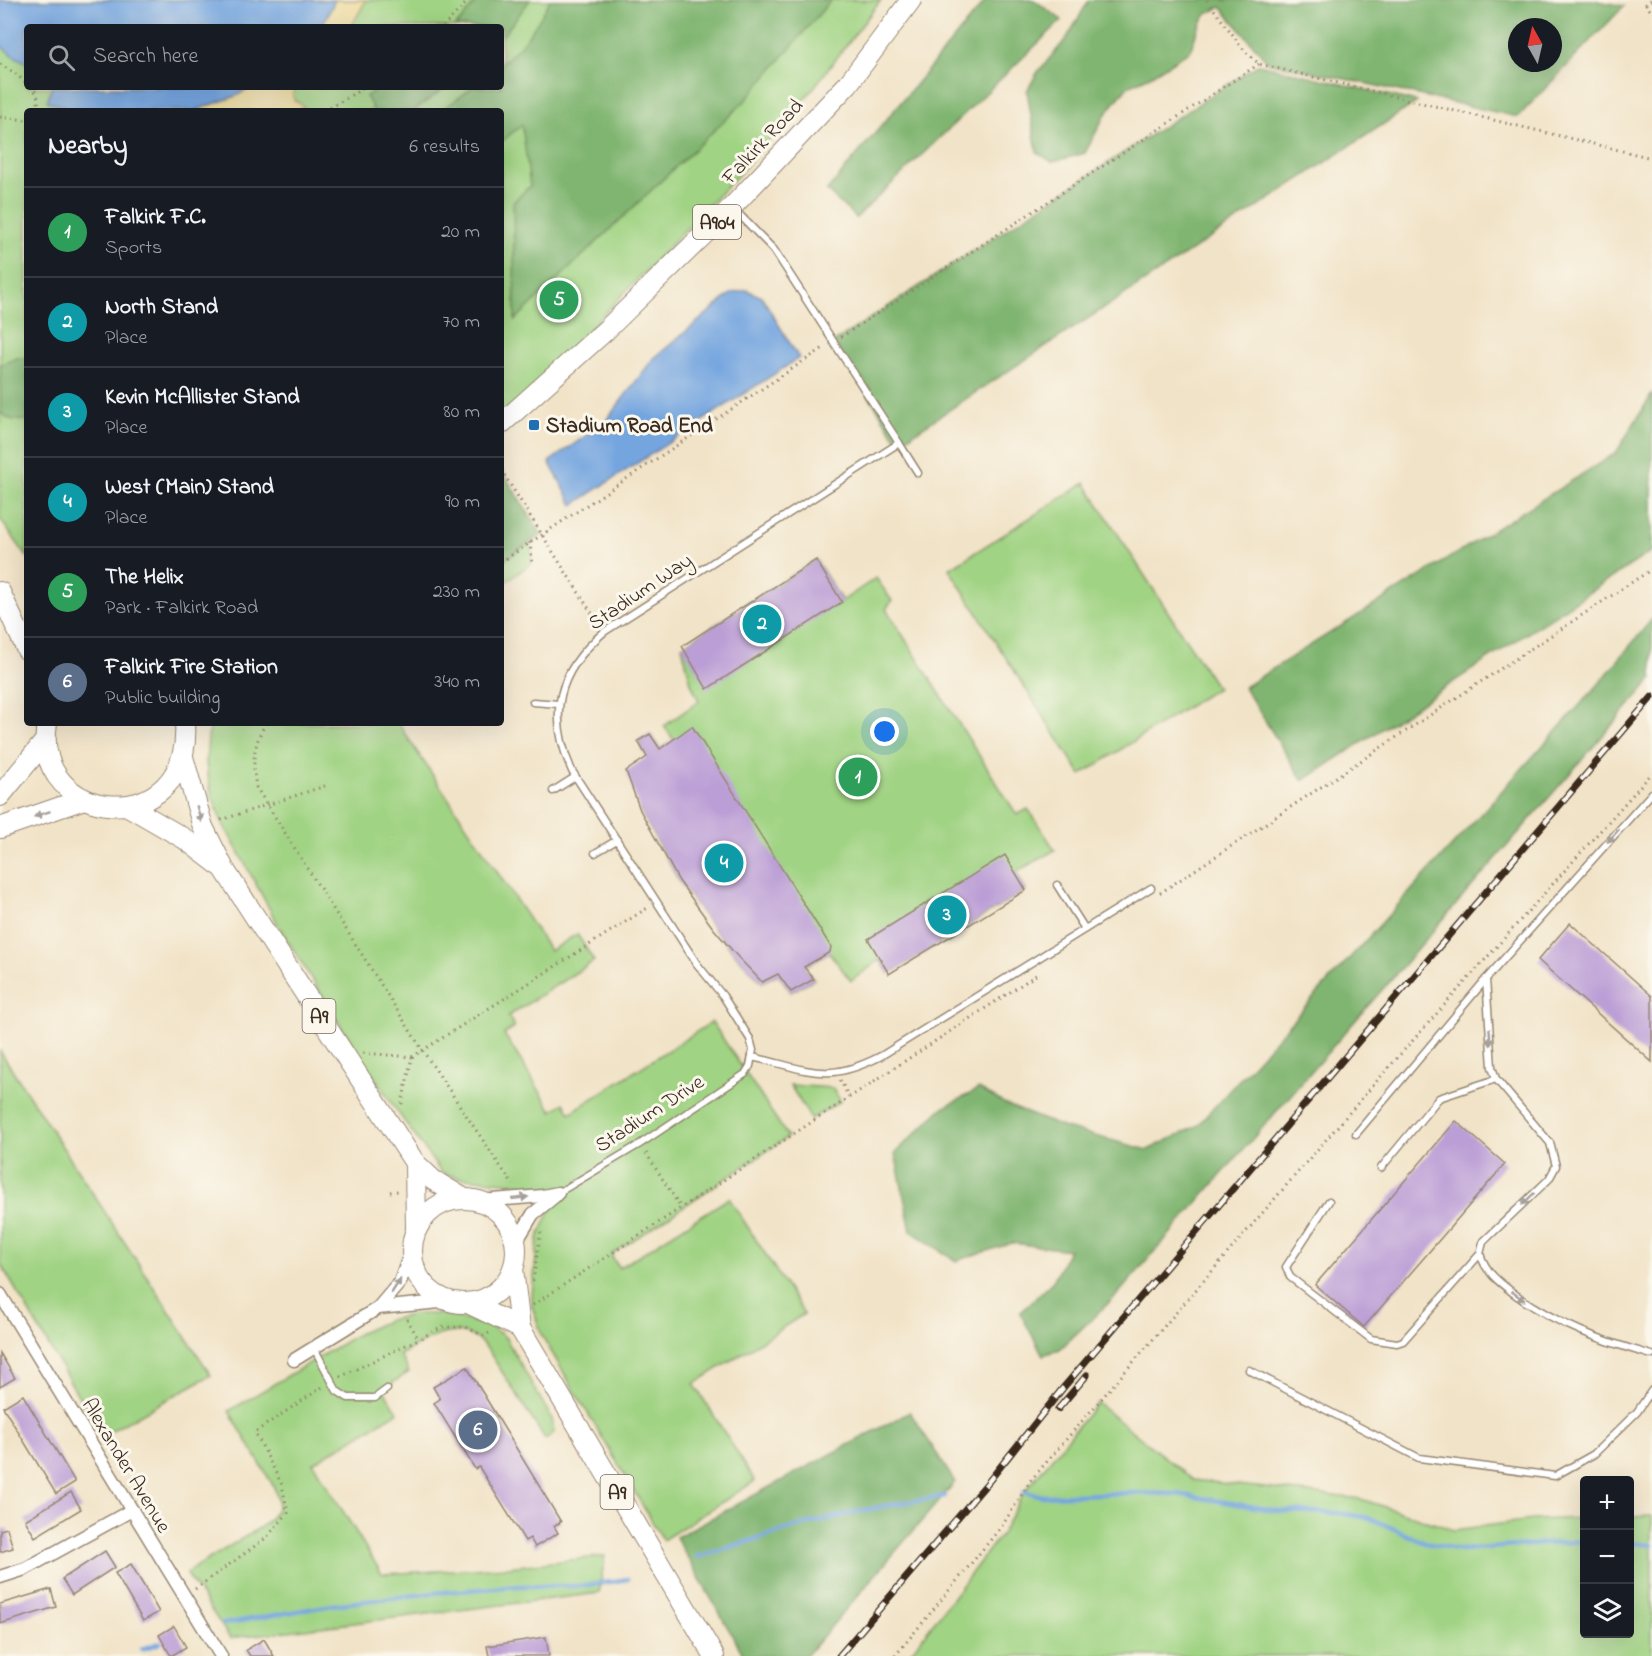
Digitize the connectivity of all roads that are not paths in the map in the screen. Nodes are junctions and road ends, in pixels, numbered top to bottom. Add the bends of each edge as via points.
1 (911, 0) edge
2 (732, 207) junction
3 (504, 421) edge
4 (899, 443) junction
5 (918, 473) dead end
6 (2, 595) edge
7 (24, 615) edge
8 (24, 643) edge
9 (533, 702) dead end
10 (559, 705) junction
11 (185, 726) edge
12 (46, 732) edge
13 (183, 757) junction
14 (575, 777) junction
15 (553, 791) dead end
16 (1652, 793) edge
17 (0, 796) edge
18 (84, 800) junction
19 (128, 806) junction
20 (0, 828) edge
21 (616, 840) junction
22 (595, 853) dead end
23 (224, 869) junction
24 (1057, 885) dead end
25 (1151, 888) dead end
26 (1085, 929) junction
27 (1486, 979) junction
28 (752, 1058) junction
29 (1496, 1079) junction
30 (1356, 1134) dead end
31 (415, 1162) junction
32 (1381, 1168) dead end
33 (558, 1193) junction
34 (472, 1200) junction
35 (1329, 1202) dead end
36 (416, 1229) junction
37 (516, 1242) junction
38 (411, 1251) junction
39 (1480, 1254) junction
40 (513, 1269) junction
41 (0, 1294) edge
42 (459, 1302) junction
43 (378, 1308) junction
44 (520, 1328) junction
45 (314, 1348) junction
46 (1652, 1355) edge
47 (294, 1360) dead end
48 (1249, 1370) dead end
49 (387, 1389) dead end
50 (1652, 1390) edge
51 (132, 1510) junction
52 (0, 1577) edge
53 (221, 1656) edge
54 (714, 1656) edge

1 - 2 main road, Falkirk Road / A904 via 848,84
2 - 3 main road, Falkirk Road / A904 via 606,330
2 - 4 lane via 774,250
4 - 5 lane
4 - 10 lane, Stadium Way via 604,632 569,672
6 - 7 main road
6 - 8 main road
9 - 10 lane
10 - 14 lane, Stadium Way via 562,741
11 - 13 main road
12 - 17 main road
12 - 18 main road via 51,765 64,785
13 - 19 main road via 175,775 162,789
13 -> 23 main road, A9 via 203,827
14 - 15 lane
14 - 21 lane, Stadium Way
16 -> 27 lane
18 - 19 main road via 105,806
18 -> 20 main road
19 - 23 main road, A9 via 185,839
21 - 22 lane
21 - 28 lane, Stadium Way via 750,1039
23 - 31 main road, A9
24 - 26 lane
25 - 26 lane
26 - 28 lane via 859,1067 834,1074 817,1073
27 -> 29 lane
27 - 30 lane
28 - 33 lane, Stadium Drive via 746,1074
29 - 32 lane via 1439,1098
29 -> 39 lane via 1550,1143 1556,1166 1549,1179 1483,1242
31 - 34 main road, A9 via 433,1180
31 - 36 main road, A9
34 -> 33 street, Stadium Drive
33 - 37 street, Stadium Drive via 533,1214
34 - 36 main road via 449,1201 435,1207
34 - 37 main road via 494,1208 504,1217
35 - 39 lane via 1286,1267 1287,1272 1371,1339 1403,1341
36 - 38 main road
37 - 40 main road
38 - 42 main road via 422,1282 434,1294
43 -> 38 street via 400,1282
39 -> 46 lane via 1492,1278 1541,1313 1612,1344
40 - 42 main road via 495,1293 482,1300
40 - 44 main road, A9
41 - 51 street, Alexander Avenue
42 - 43 street
42 - 44 main road
43 - 45 street
44 - 54 main road, A9
45 - 47 street
45 - 49 lane via 337,1391 348,1398 375,1398
48 - 50 lane via 1419,1458 1555,1476 1594,1454 1637,1412
51 - 52 street via 25,1569
51 - 53 street, Alexander Avenue

